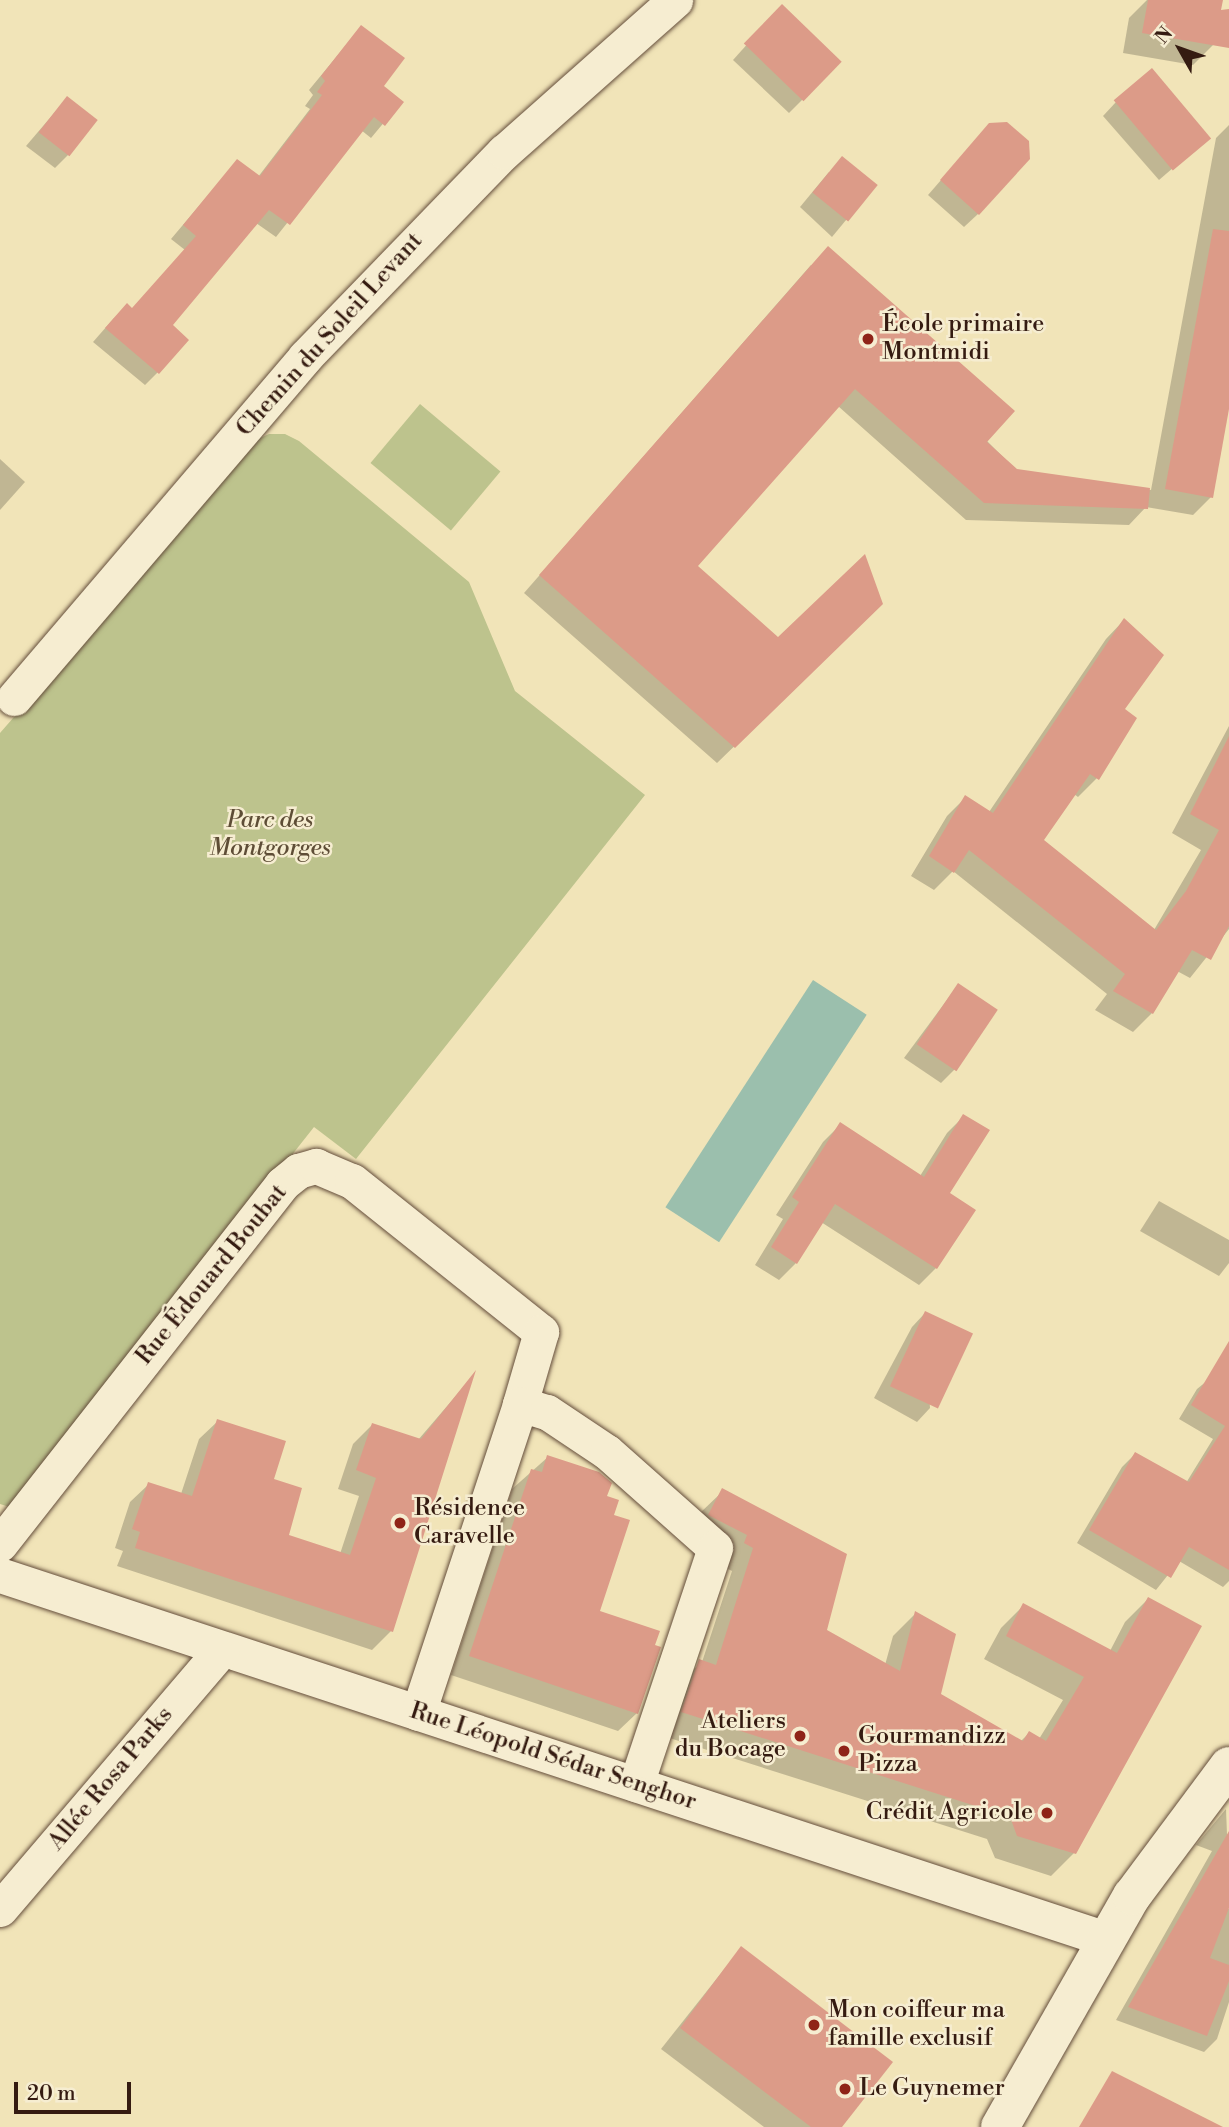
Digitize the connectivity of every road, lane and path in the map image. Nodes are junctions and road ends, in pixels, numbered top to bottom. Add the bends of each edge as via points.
1 (675, 0) edge
2 (14, 698) dead end
3 (520, 1404) junction
4 (0, 1544) edge
5 (0, 1574) edge
6 (222, 1649) junction
7 (418, 1713) junction
8 (1229, 1766) edge
9 (636, 1784) junction
10 (0, 1909) edge
11 (1106, 1939) junction
12 (1000, 2127) edge

1 - 2 street, Chemin du Soleil Levant via 504,152 314,348
3 - 4 street, Rue Édouard Boubat via 541,1332 352,1181 316,1167 298,1171 282,1184
3 - 7 street
3 - 9 street via 547,1412 607,1452 715,1548
5 - 6 street, Rue Léopold Sédar Senghor
6 - 7 street, Rue Léopold Sédar Senghor
6 - 10 street, Allée Rosa Parks
7 - 9 street, Rue Léopold Sédar Senghor
8 - 11 street via 1132,1896
9 - 11 street, Rue Léopold Sédar Senghor
11 - 12 street

